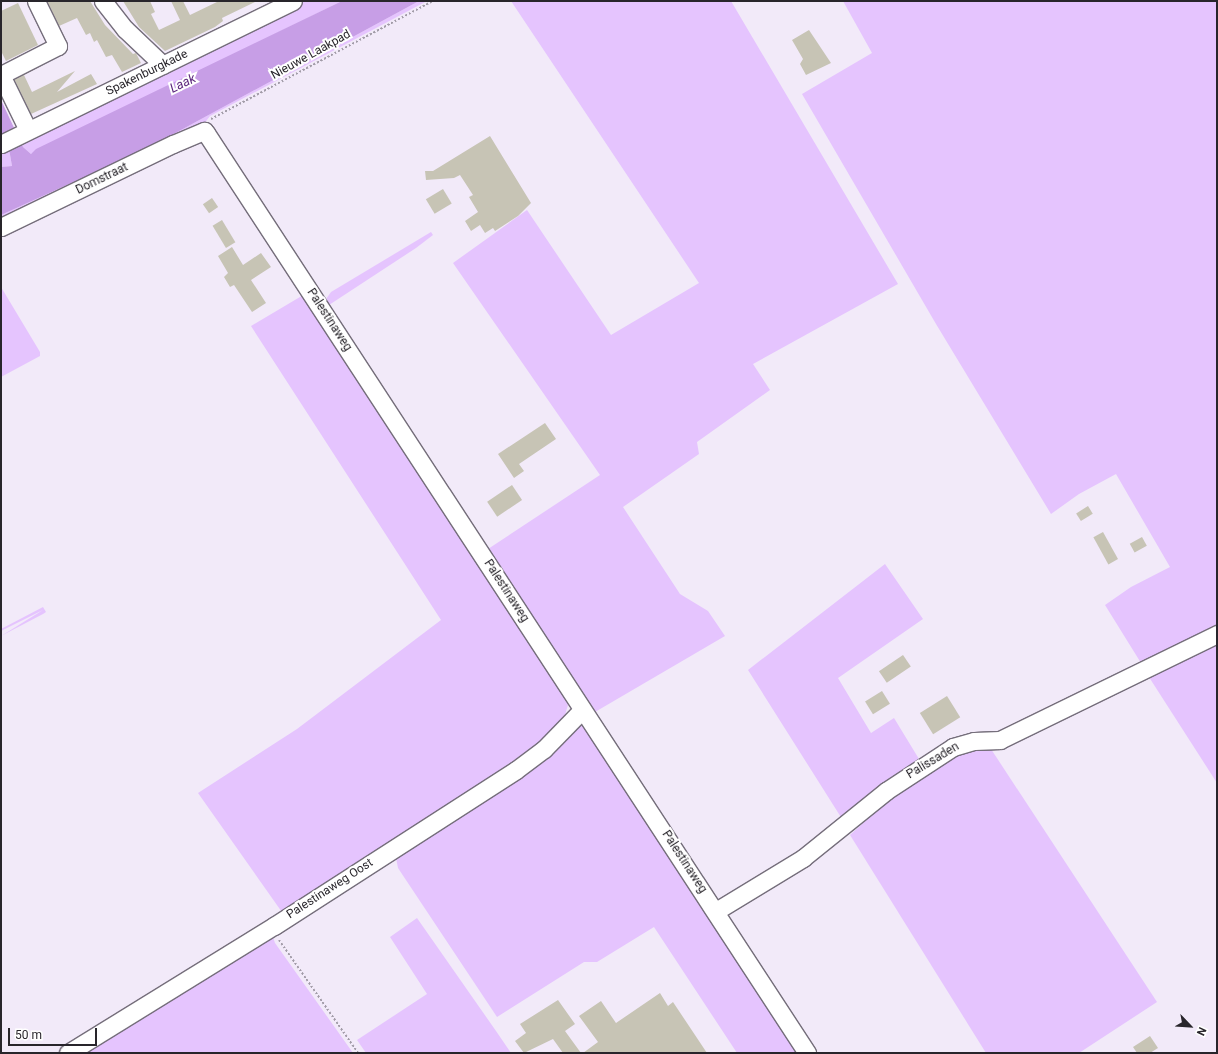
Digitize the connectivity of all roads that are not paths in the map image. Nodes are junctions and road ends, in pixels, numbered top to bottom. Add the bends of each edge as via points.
1 (36, 1) edge
2 (103, 1) edge
3 (293, 1) edge
4 (163, 65) junction
5 (1, 75) edge
6 (204, 131) joint
7 (24, 132) junction
8 (2, 143) edge
9 (1, 227) edge
10 (1217, 634) edge
11 (582, 710) junction
12 (716, 911) junction
13 (68, 1053) edge
14 (807, 1053) edge

1 - 5 street via 58,46
2 - 4 street via 125,29
3 - 4 street, Spakenburgkade
4 - 7 street, Spakenburgkade
5 - 7 street
6 - 9 street, Domstraat
6 - 11 street, Palestinaweg
7 - 8 street, Spakenburgkade
10 - 12 street, Palissaden via 1000,740 974,741 953,747 886,791 802,858
11 - 12 street, Palestinaweg
11 - 13 street, Palestinaweg Oost via 533,758 274,926
12 - 14 street, Palestinaweg

